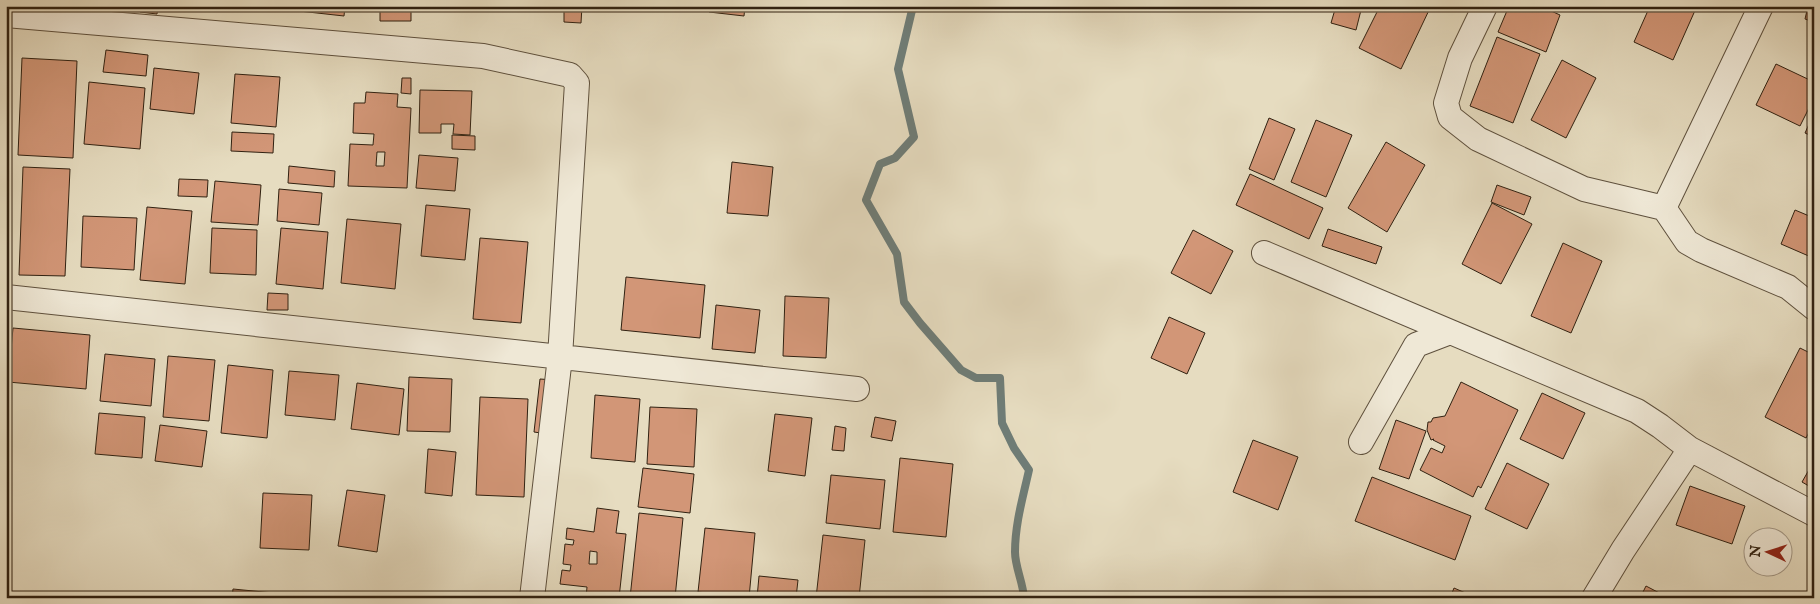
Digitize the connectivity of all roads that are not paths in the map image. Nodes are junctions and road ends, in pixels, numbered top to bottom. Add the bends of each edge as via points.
1 (1485, 6) edge
2 (1761, 6) edge
3 (6, 15) edge
4 (1664, 208) junction
5 (1264, 253) dead end
6 (6, 297) edge
7 (1814, 308) edge
8 (1450, 332) junction
9 (560, 357) junction
10 (858, 389) dead end
11 (1361, 442) dead end
12 (1690, 449) junction
13 (1814, 514) edge
14 (532, 598) edge
15 (1594, 598) edge

1 - 4 street via 1460,58 1446,103 1450,117 1478,139 1584,189
2 - 4 street
3 - 9 street via 483,56 570,75 577,83
4 - 7 street via 1687,242 1788,287
5 - 8 street
6 - 9 street
8 - 11 street via 1416,345
8 - 12 street via 1637,411
9 - 10 street
9 - 14 street
12 - 13 street
12 - 15 street

